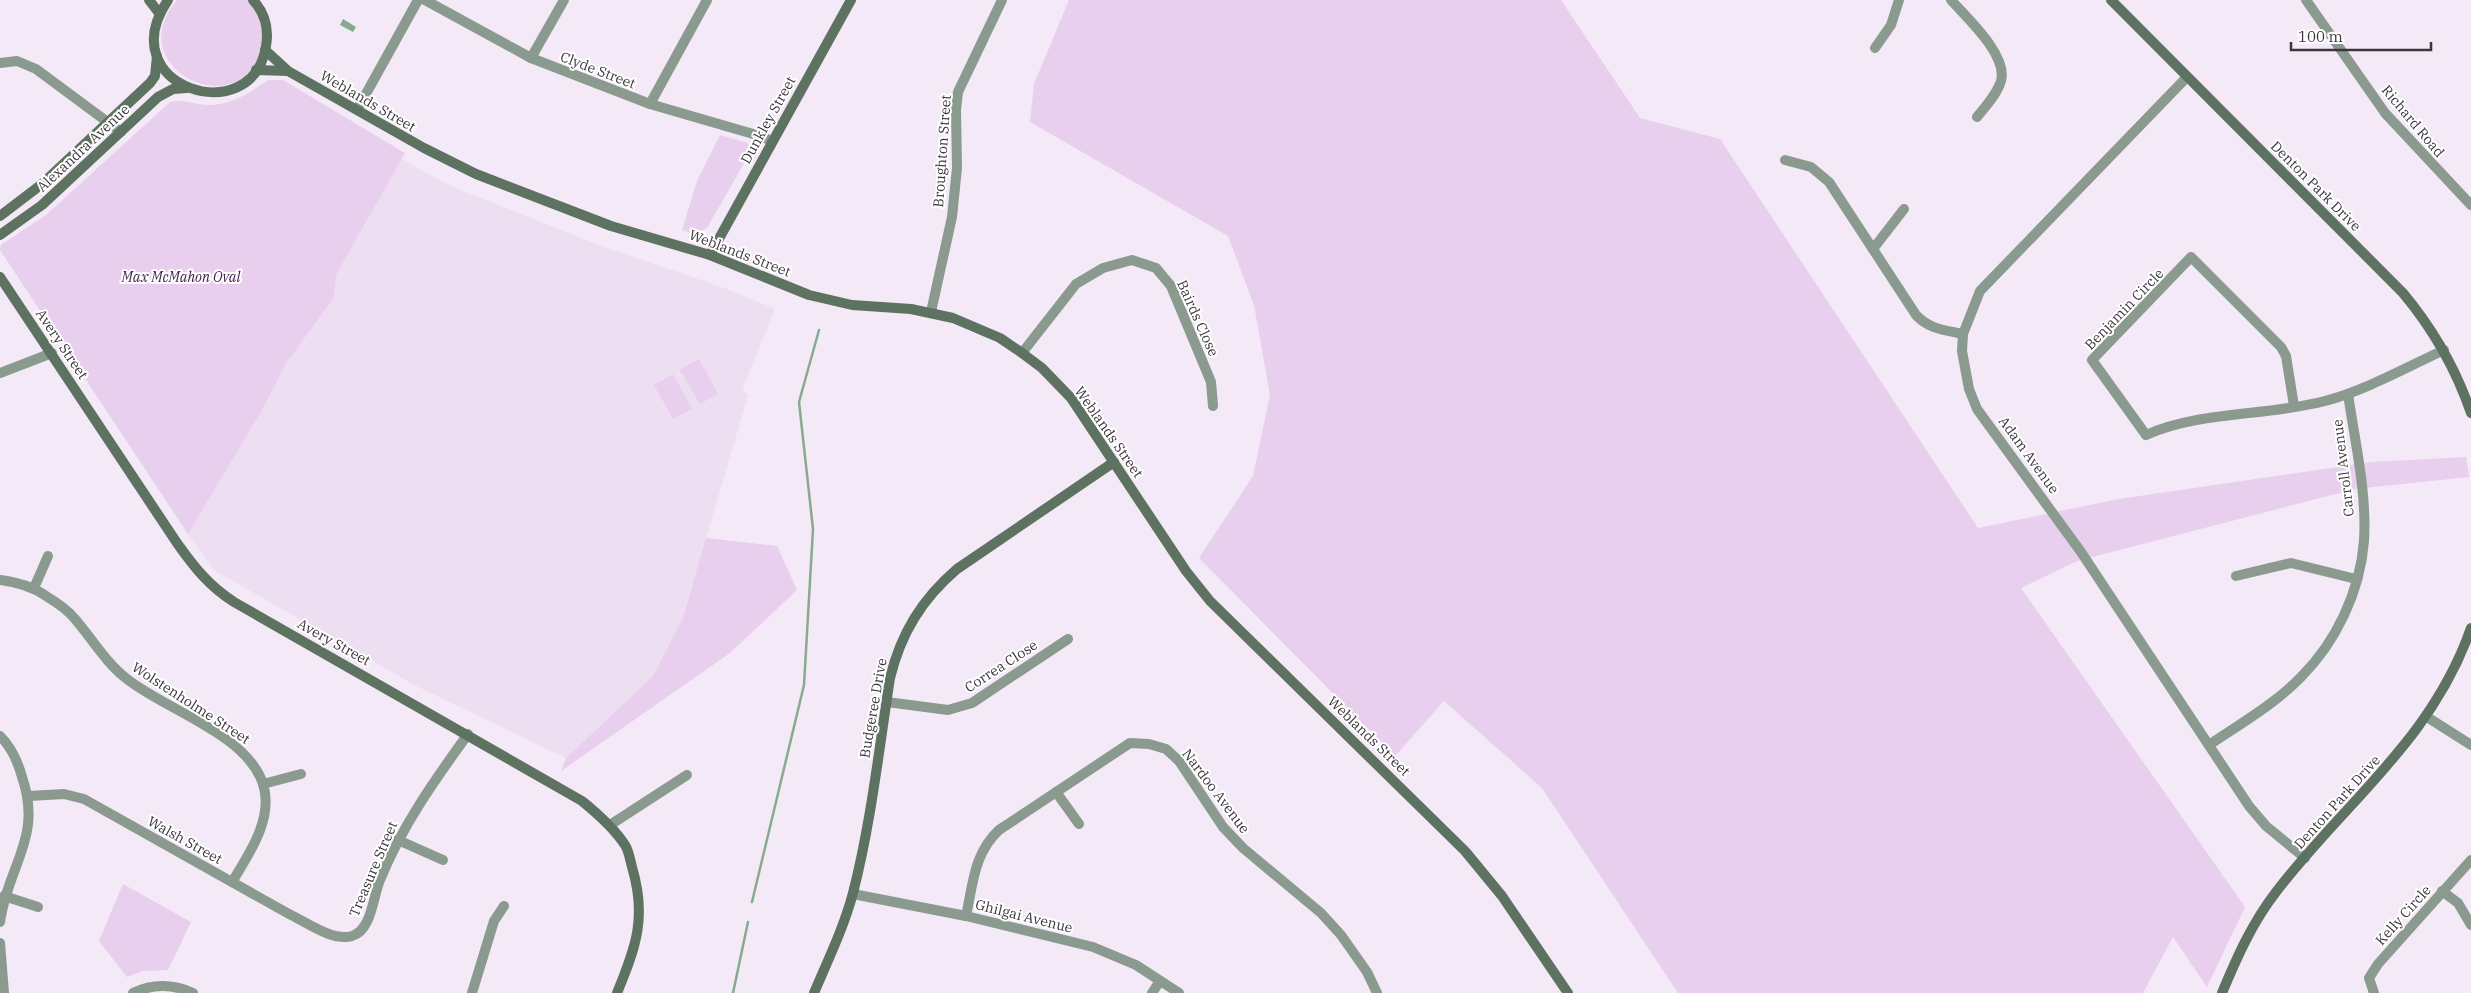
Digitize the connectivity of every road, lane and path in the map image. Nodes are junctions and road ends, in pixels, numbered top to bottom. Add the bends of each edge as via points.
1 (150, 0) edge
2 (168, 0) edge
3 (418, 0) edge
4 (425, 0) edge
5 (564, 0) edge
6 (707, 0) edge
7 (852, 0) edge
8 (1002, 0) edge
9 (1899, 0) edge
10 (1951, 0) edge
11 (2111, 0) edge
12 (2306, 0) edge
13 (257, 2) edge
14 (159, 13) junction
15 (1875, 48) dead end
16 (266, 50) junction
17 (157, 55) junction
18 (531, 58) junction
19 (0, 63) edge
20 (256, 70) junction
21 (288, 71) junction
22 (2187, 77) junction
23 (187, 88) junction
24 (650, 104) junction
25 (357, 110) junction
26 (1977, 117) dead end
27 (109, 122) junction
28 (121, 132) junction
29 (772, 141) junction
30 (1785, 160) dead end
31 (2471, 205) edge
32 (1904, 209) dead end
33 (0, 216) edge
34 (0, 235) edge
35 (1873, 249) junction
36 (710, 255) junction
37 (0, 277) edge
38 (931, 312) junction
39 (1963, 334) junction
40 (2444, 350) junction
41 (52, 353) junction
42 (1022, 353) junction
43 (0, 373) edge
44 (2348, 394) junction
45 (1214, 406) dead end
46 (2294, 406) junction
47 (2471, 413) edge
48 (1114, 462) junction
49 (48, 556) dead end
50 (2236, 576) dead end
51 (2356, 579) junction
52 (0, 580) edge
53 (34, 588) junction
54 (2471, 628) edge
55 (1068, 639) dead end
56 (887, 702) junction
57 (2427, 717) junction
58 (468, 734) junction
59 (0, 736) edge
60 (2209, 745) junction
61 (2471, 745) edge
62 (301, 774) dead end
63 (687, 775) dead end
64 (263, 784) junction
65 (1056, 792) junction
66 (29, 796) junction
67 (1078, 824) dead end
68 (610, 825) junction
69 (398, 840) junction
70 (2305, 858) junction
71 (443, 860) dead end
72 (2471, 860) edge
73 (232, 882) junction
74 (2442, 891) junction
75 (853, 894) junction
76 (4, 896) junction
77 (504, 906) dead end
78 (38, 907) dead end
79 (966, 916) junction
80 (0, 922) edge
81 (2471, 924) edge
82 (322, 930) joint
83 (0, 943) edge
84 (1160, 981) junction
85 (4, 993) edge
86 (133, 993) edge
87 (193, 993) edge
88 (472, 993) edge
89 (617, 993) edge
90 (817, 993) edge
91 (1152, 993) edge
92 (1179, 993) edge
93 (1377, 993) edge
94 (1568, 993) edge
95 (2222, 993) edge
96 (2374, 993) edge

1 - 14 street
2 - 14 street
3 - 25 street
4 - 18 street, Clyde Street
5 - 18 street
6 - 24 street
7 - 29 street, Dunkley Street
8 - 38 street, Broughton Street via 958,92 957,168 952,217
9 - 15 street via 1891,25
10 - 26 street via 2002,64 2001,80
11 - 22 street, Denton Park Drive
12 - 31 street, Richard Road via 2385,113
13 - 16 street via 266,27
14 - 17 street via 154,41
16 - 20 street
16 - 21 street, Weblands Street
17 - 23 street via 167,73
17 - 27 street, Alexandra Avenue via 155,76 150,83
18 - 24 street, Clyde Street
19 - 27 street via 18,61 26,64
20 - 21 street, Weblands Street
20 - 23 street via 242,84 223,92 202,93
21 - 25 street, Weblands Street
22 - 39 street, Adam Avenue via 1980,290
22 - 40 street, Denton Park Drive via 2392,281 2416,308
23 - 28 street, Alexandra Avenue via 165,92
24 - 29 street, Clyde Street
25 - 36 street, Weblands Street via 476,174 601,223
27 - 28 street
27 - 33 street, Alexandra Avenue via 28,196
28 - 34 street, Alexandra Avenue via 42,205
29 - 36 street, Dunkley Street
30 - 35 street via 1811,167 1829,182
32 - 35 street
35 - 39 street via 1924,324
36 - 38 street, Weblands Street via 833,302
37 - 41 street, Avery Street
38 - 42 street, Weblands Street via 976,327
39 - 60 street, Adam Avenue via 1964,369 1978,409 2071,537
40 - 44 street, Benjamin Circle
40 - 47 street, Denton Park Drive
41 - 43 street
41 - 58 street, Avery Street via 177,544 210,585 234,602
42 - 45 street, Bairds Close via 1076,284 1104,268 1132,260 1156,268 1171,286 1212,382
42 - 48 street, Weblands Street via 1071,398
44 - 46 street, Benjamin Circle via 2324,402
44 - 51 street, Carroll Avenue via 2363,500 2364,542
46 - 46 street, Benjamin Circle via 2185,423 2161,428 2146,436 2092,360 2191,257 2281,347 2286,356
48 - 56 street, Budgeree Drive via 957,569 938,586 903,638
48 - 94 street, Weblands Street via 1203,594 1465,851 1502,896
49 - 53 street
50 - 51 street via 2291,563
51 - 60 street, Carroll Avenue via 2344,618 2325,649 2301,678
52 - 53 street, Wolstenholme Street
53 - 64 street, Wolstenholme Street via 74,618 127,679 150,696 224,738 246,756
54 - 57 street, Denton Park Drive via 2450,678
55 - 56 street, Correa Close via 972,703 948,710
56 - 75 street, Budgeree Drive
57 - 61 street
57 - 70 street, Denton Park Drive
58 - 68 street, Avery Street via 582,801
58 - 69 street, Treasure Street via 420,800
59 - 66 street via 17,763
60 - 70 street, Adam Avenue via 2249,806 2266,826
62 - 64 street
63 - 68 street
64 - 73 street, Wolstenholme Street via 263,823
65 - 67 street
65 - 79 street, Nardoo Avenue via 987,841 978,858
65 - 93 street, Nardoo Avenue via 1130,744 1149,744 1166,749 1179,762 1223,827 1243,848 1322,913 1342,935
66 - 73 street, Walsh Street via 64,794 84,799
66 - 76 street via 28,834
68 - 89 street, Avery Street via 626,847 640,891 639,925 633,954
69 - 71 street
69 - 82 street, Treasure Street via 361,931 345,938
70 - 95 street, Denton Park Drive via 2257,920
72 - 74 street, Kelly Circle
73 - 82 street, Walsh Street
74 - 81 street via 2458,903
74 - 96 street, Kelly Circle via 2378,964 2369,978
75 - 79 street, Ghilgai Avenue
75 - 90 street, Budgeree Drive
76 - 78 street
76 - 80 street
77 - 88 street via 494,921
79 - 84 street, Ghilgai Avenue via 1093,947 1136,965
83 - 85 street
84 - 91 street
84 - 92 street, Ghilgai Avenue
86 - 87 street via 168,986

